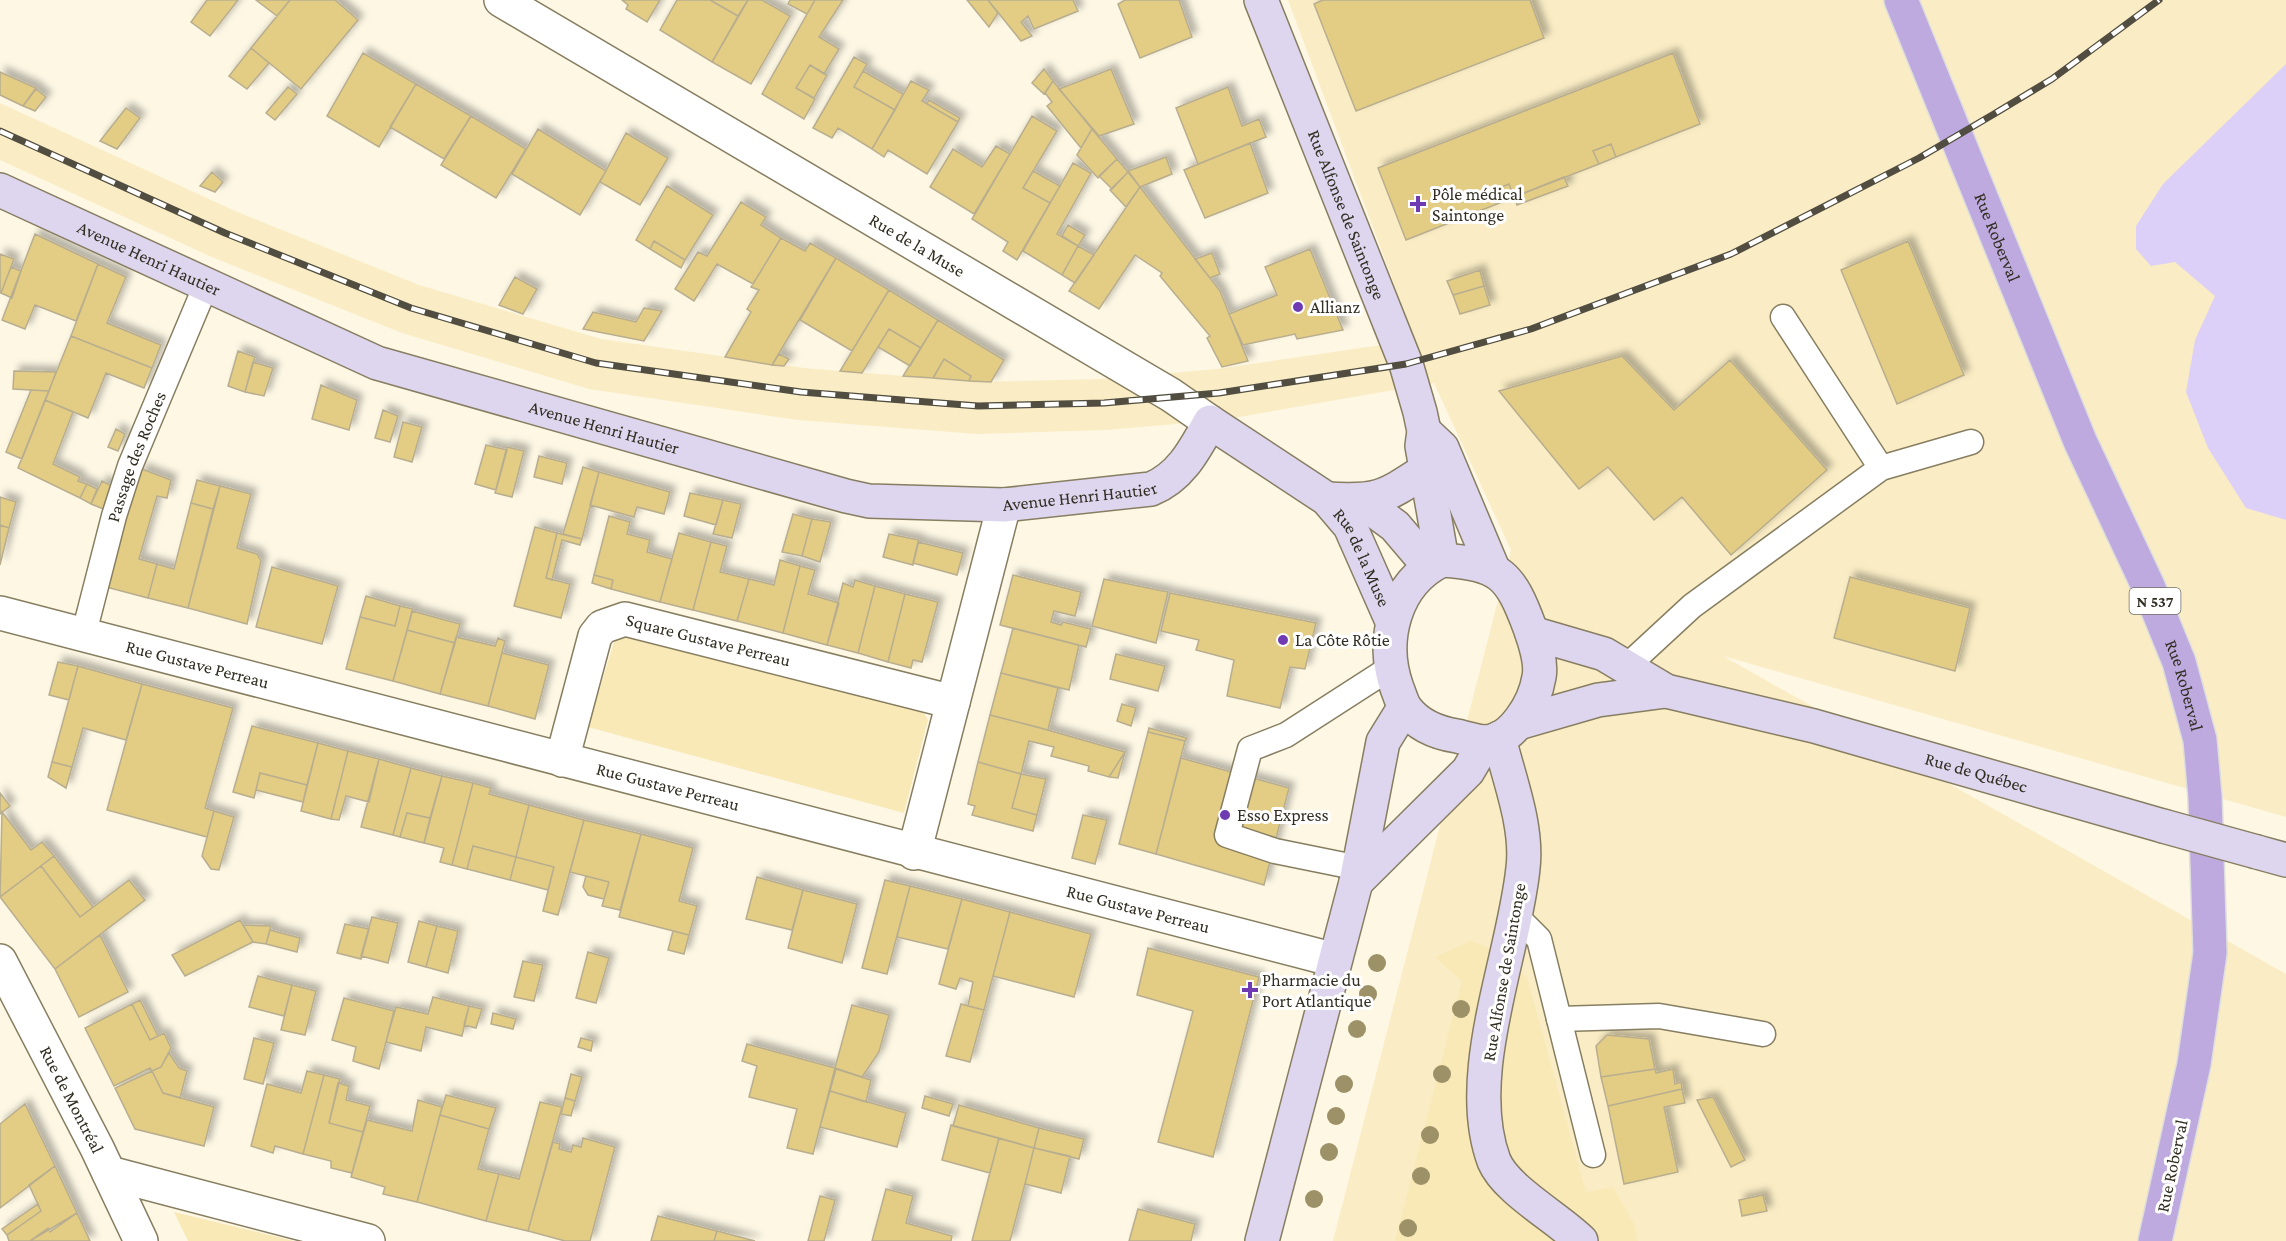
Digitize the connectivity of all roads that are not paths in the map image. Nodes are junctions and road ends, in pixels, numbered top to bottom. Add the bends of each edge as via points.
1 (501, 0) edge
2 (1261, 0) edge
3 (1901, 0) edge
4 (0, 190) edge
5 (206, 285) junction
6 (1783, 317) dead end
7 (1210, 422) junction
8 (1424, 431) junction
9 (1971, 442) dead end
10 (1881, 468) junction
11 (1426, 470) junction
12 (1327, 499) junction
13 (1361, 501) junction
14 (1004, 505) junction
15 (1436, 563) junction
16 (1493, 569) junction
17 (0, 613) edge
18 (1392, 621) junction
19 (84, 633) junction
20 (1532, 633) junction
21 (1626, 667) junction
22 (1390, 668) junction
23 (1666, 691) junction
24 (953, 702) junction
25 (1404, 708) junction
26 (1501, 734) junction
27 (562, 760) junction
28 (914, 853) junction
29 (2271, 856) edge
30 (1358, 875) junction
31 (1516, 916) junction
32 (1335, 960) junction
33 (0, 961) edge
34 (1559, 1020) junction
35 (1762, 1034) dead end
36 (1593, 1155) dead end
37 (109, 1173) junction
38 (141, 1241) edge
39 (368, 1241) edge
40 (1262, 1241) edge
41 (1581, 1241) edge
42 (2154, 1241) edge

1 - 7 street, Rue de la Muse
2 - 8 street, Rue Alfonse de Saintonge via 1406,364
3 - 42 main road, Rue Roberval / N 537 via 2080,441 2179,662 2200,741 2210,953 2194,1064
4 - 5 street, Avenue Henri Hautier
5 - 14 street, Avenue Henri Hautier via 377,363 846,496 879,501
5 - 19 lane, Passage des Roches via 130,466
6 - 10 lane
7 - 12 street, Rue de la Muse
7 - 14 street, Avenue Henri Hautier via 1180,471 1166,483 1151,489
8 - 11 street, Rue Alfonse de Saintonge
8 - 16 street, Rue Alfonse de Saintonge via 1442,448
9 - 10 lane
10 - 21 lane via 1692,606
11 - 13 street, Rue de la Muse via 1381,498
11 - 15 street, Rue Alfonse de Saintonge
12 - 13 street, Rue de la Muse
12 - 18 street, Rue de la Muse via 1350,526
13 - 15 street, Rue de la Muse
14 - 24 street
15 - 16 street via 1470,562
15 - 18 street via 1407,590
16 - 20 street via 1518,595
17 - 19 street, Rue Gustave Perreau
18 - 22 street
19 - 27 street, Rue Gustave Perreau
20 - 21 street, Rue de Québec via 1604,654
20 - 26 street via 1540,676
21 - 23 street, Rue de Québec
22 - 25 street
22 - 30 lane via 1286,735 1250,749 1227,836
23 - 26 street, Rue de Québec via 1598,700
23 - 29 street, Rue de Québec, bridge via 1814,726
24 - 27 street, Square Gustave Perreau via 626,619 602,627 595,636
24 - 28 street
25 - 26 street via 1438,733
25 - 30 street via 1383,742
26 - 30 street via 1468,771
26 - 31 street, Rue Alfonse de Saintonge via 1522,833 1524,866
27 - 28 street, Rue Gustave Perreau
28 - 32 street, Rue Gustave Perreau
30 - 32 street
31 - 34 lane via 1539,939
31 - 41 street, Rue Alfonse de Saintonge via 1491,1024 1485,1121 1495,1163 1517,1190
32 - 40 street
33 - 37 street, Rue de Montréal
34 - 35 lane via 1659,1016
34 - 36 lane
37 - 38 street, Rue de Montréal
37 - 39 street

